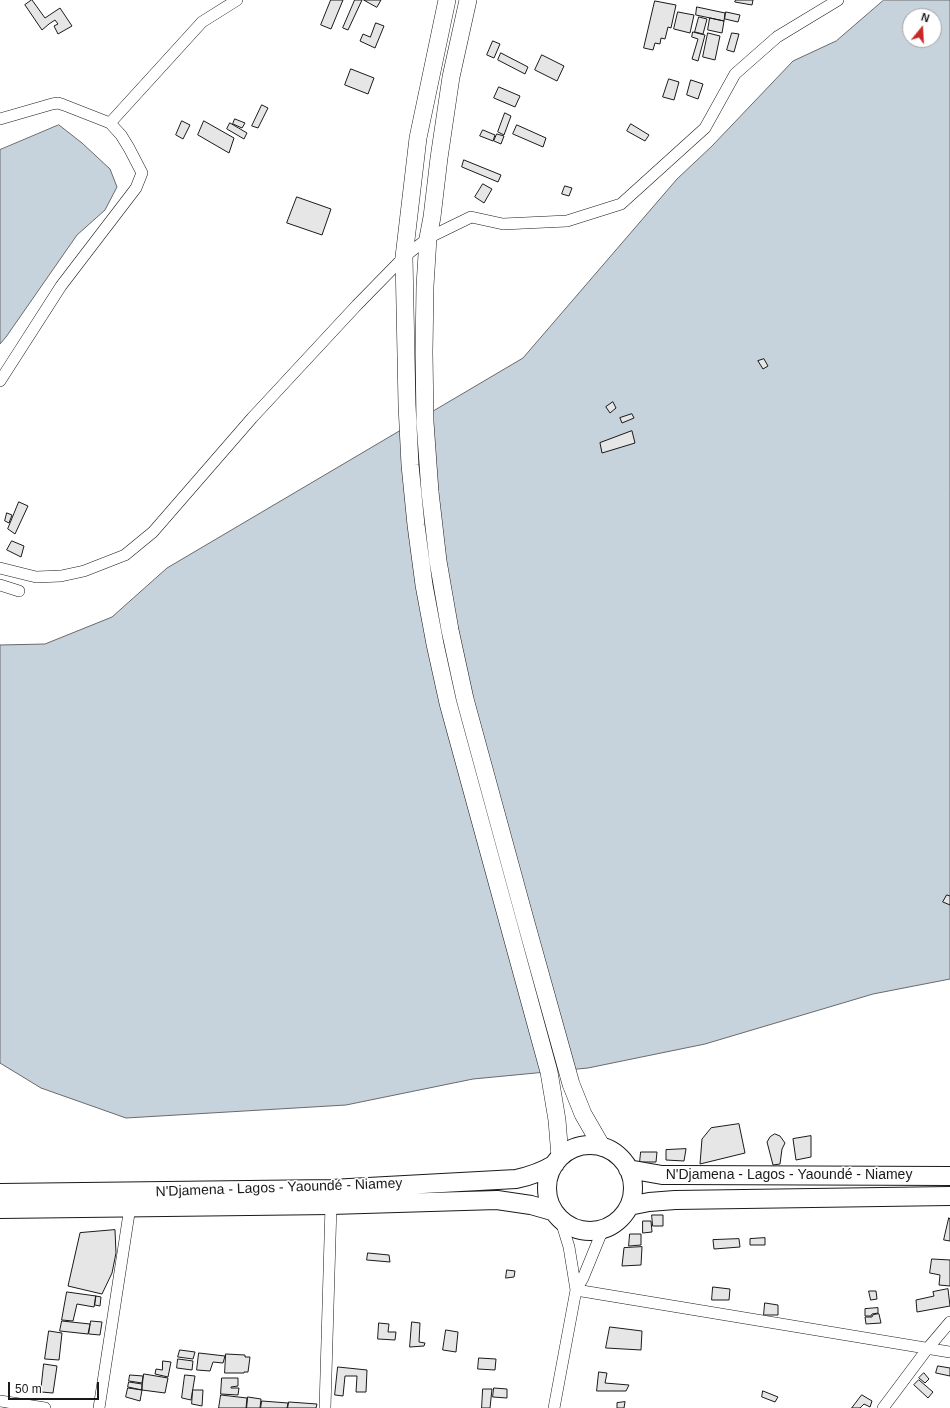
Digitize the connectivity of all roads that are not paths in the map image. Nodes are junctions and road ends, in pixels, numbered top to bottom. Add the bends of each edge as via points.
1 (237, 0) edge
2 (447, 0) edge
3 (468, 0) edge
4 (838, 0) edge
5 (0, 119) edge
6 (110, 123) junction
7 (428, 238) junction
8 (404, 257) junction
9 (0, 381) edge
10 (0, 568) edge
11 (0, 584) edge
12 (19, 591) dead end
13 (602, 1147) junction
14 (557, 1161) junction
15 (628, 1169) junction
16 (950, 1176) edge
17 (0, 1193) edge
18 (950, 1196) edge
19 (331, 1205) junction
20 (629, 1206) junction
21 (130, 1207) junction
22 (0, 1209) edge
23 (556, 1216) junction
24 (603, 1229) junction
25 (576, 1290) junction
26 (950, 1322) edge
27 (928, 1348) junction
28 (950, 1352) edge
29 (0, 1401) edge
30 (45, 1408) edge
31 (99, 1408) edge
32 (325, 1408) edge
33 (554, 1408) edge
34 (883, 1408) edge

1 - 6 street via 202,22
2 - 8 main road via 418,138
3 - 7 main road via 451,77
4 - 7 street via 777,37 736,74 705,128 621,204 567,220 502,224 471,217
5 - 6 street via 58,103
6 - 9 street via 121,135 142,173 136,188 60,286
7 - 8 street
7 - 13 main road via 425,294 425,422 435,538 450,630 467,706 569,1077 584,1114
8 - 10 street via 252,418 153,532 125,555 84,572 61,576 36,577
8 - 14 main road via 410,465 424,585 448,703 549,1072 557,1120
11 - 12 street
13 - 14 highway via 584,1146 568,1152
13 - 15 highway via 617,1156
14 - 17 highway, N'Djamena - Lagos - Yaoundé - Niamey via 537,1173 516,1179 331,1189
14 - 23 highway via 549,1176 547,1189
15 - 16 highway, N'Djamena - Lagos - Yaoundé - Niamey via 676,1176
15 - 20 highway via 633,1188
18 - 20 highway, N'Djamena - Lagos - Yaoundé - Niamey via 675,1200
19 - 21 highway, N'Djamena - Lagos - Yaoundé - Niamey
19 - 23 highway, N'Djamena - Lagos - Yaoundé - Niamey via 498,1200 531,1205
19 - 32 street
20 - 24 highway via 619,1220
21 - 22 highway, N'Djamena - Lagos - Yaoundé - Niamey
21 - 31 street
23 - 24 highway via 577,1229
23 - 25 street via 569,1247
24 - 25 street
25 - 27 street
25 - 33 street
26 - 27 street
27 - 28 street
27 - 34 street
29 - 30 street

